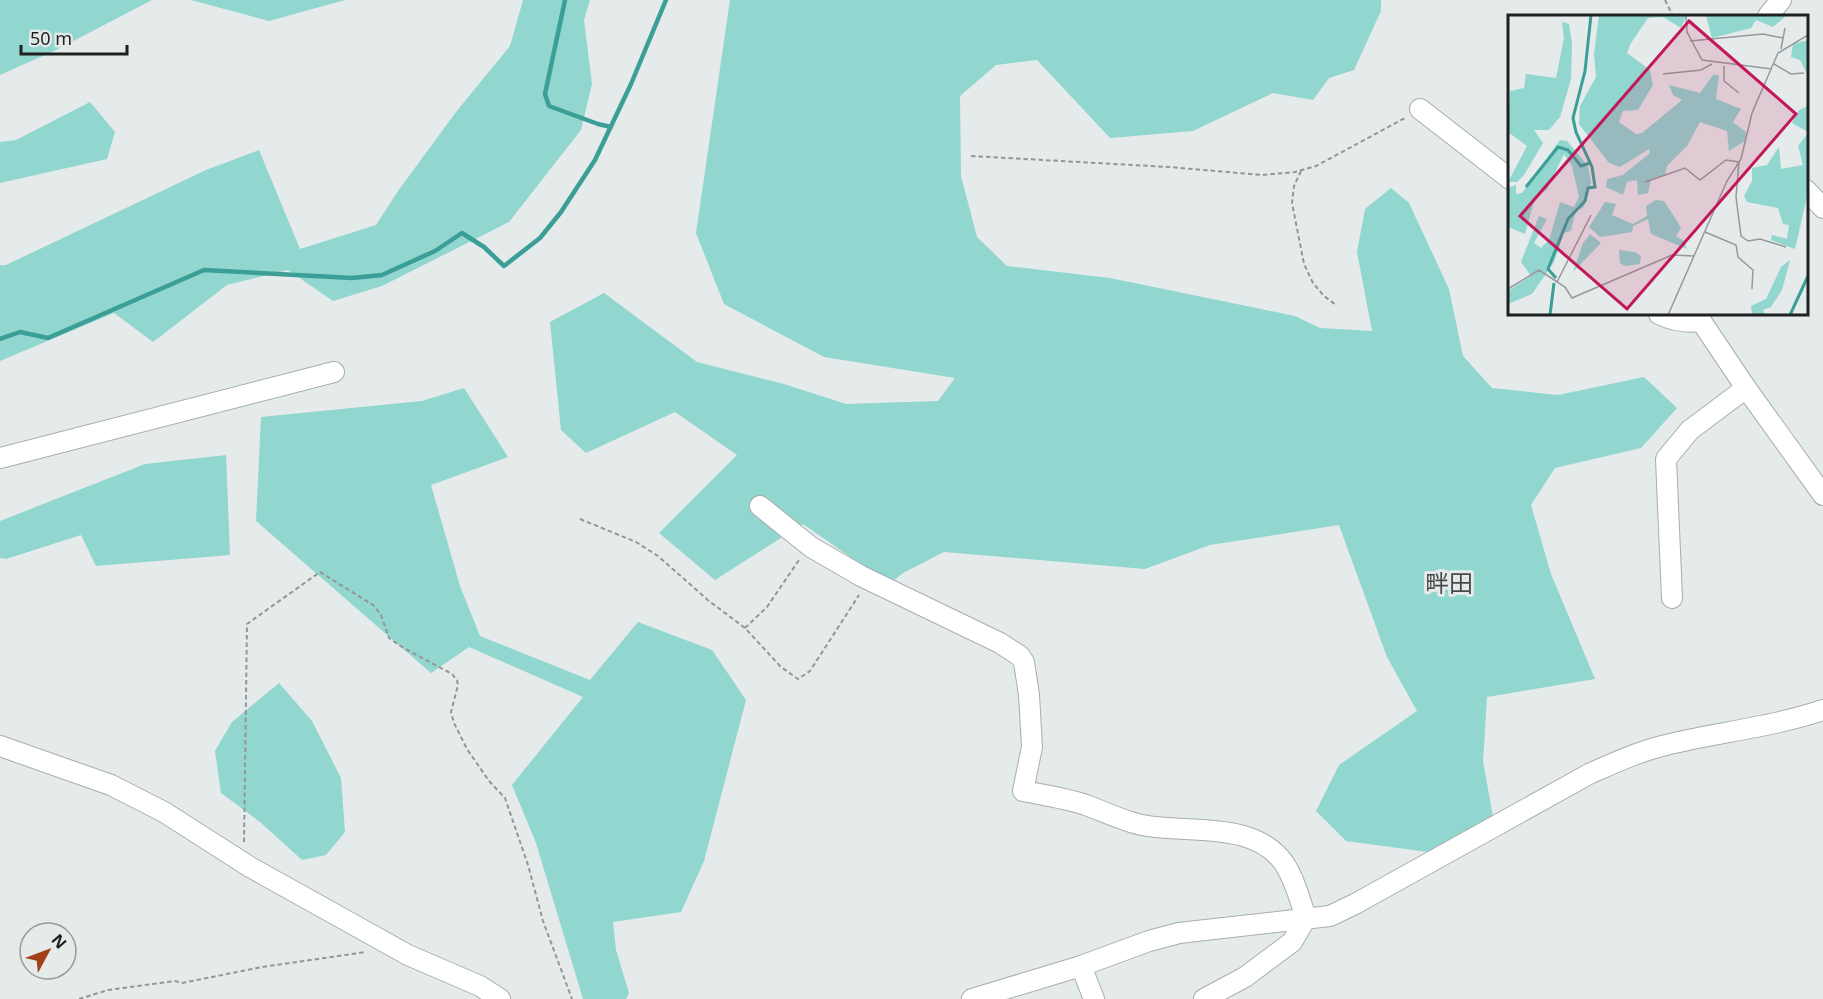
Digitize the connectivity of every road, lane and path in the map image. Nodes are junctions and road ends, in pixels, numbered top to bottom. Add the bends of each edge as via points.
1 (1665, 0) edge
2 (1781, 0) edge
3 (1672, 15) edge
4 (1769, 15) edge
5 (1420, 109) joint
6 (971, 156) dead end
7 (1301, 171) junction
8 (1508, 178) edge
9 (1808, 192) edge
10 (1823, 208) edge
11 (1336, 305) dead end
12 (1661, 315) edge
13 (1700, 317) edge
14 (334, 372) dead end
15 (1746, 388) junction
16 (0, 458) edge
17 (1823, 495) edge
18 (760, 506) dead end
19 (580, 519) dead end
20 (809, 546) junction
21 (869, 580) junction
22 (1672, 598) dead end
23 (745, 628) junction
24 (1823, 710) edge
25 (0, 746) edge
26 (244, 863) junction
27 (1306, 918) junction
28 (394, 947) junction
29 (1081, 966) junction
30 (80, 999) edge
31 (500, 999) edge
32 (572, 999) edge
33 (972, 999) edge
34 (1094, 999) edge
35 (1204, 999) edge

1 - 3 path
2 - 4 street
5 - 7 path
5 - 8 street
6 - 7 path via 1262,175
7 - 11 path via 1292,203 1304,264 1312,283
9 - 10 street
12 - 13 street via 1687,323
13 - 15 street
14 - 16 street
15 - 17 street
15 - 22 street via 1690,430 1666,459
18 - 20 street
19 - 23 path via 658,556
20 - 21 street
20 - 23 path via 767,607
21 - 23 path via 810,671 798,679 781,667
21 - 27 street via 1020,656 1029,695 1032,747 1023,791 1061,798 1142,825 1224,832 1250,839 1283,862
24 - 27 street via 1665,745 1626,758 1589,774 1355,904 1330,916
25 - 26 street via 111,785 164,812
26 - 28 street
26 - 32 path via 247,624 320,572 373,605 389,638 457,680 451,712 454,723 472,757 504,798
27 - 29 street via 1179,933
27 - 35 street via 1292,942 1245,977
28 - 30 path via 182,983 108,990
28 - 31 street
29 - 33 street
29 - 34 street

